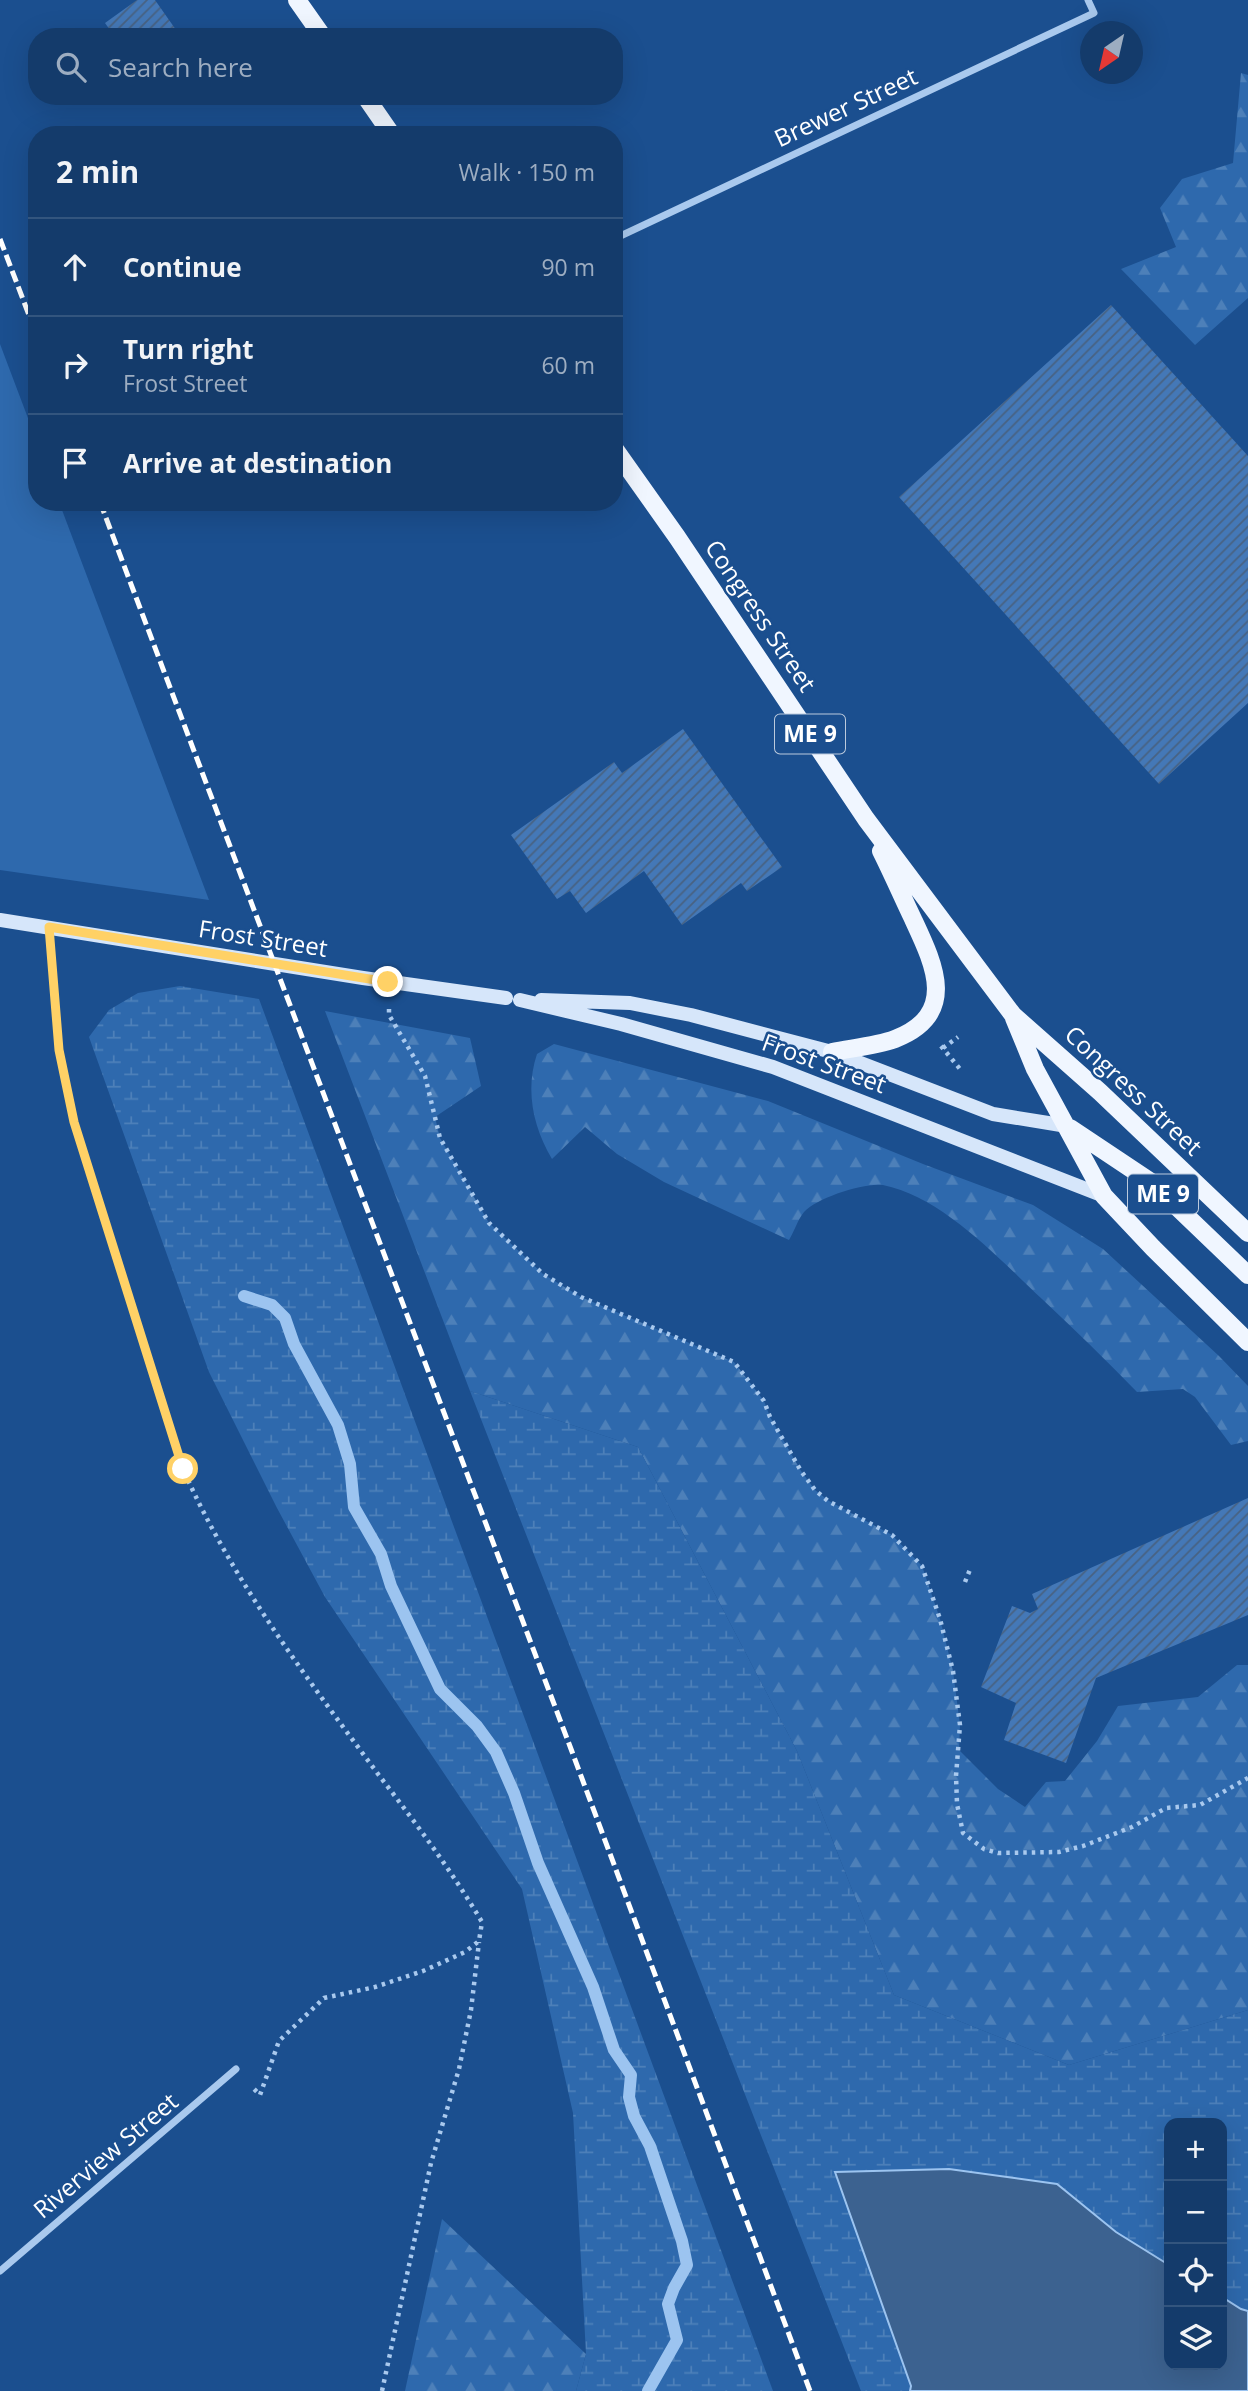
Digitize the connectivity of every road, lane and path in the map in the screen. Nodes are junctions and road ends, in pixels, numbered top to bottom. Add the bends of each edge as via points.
1 (298, 0) edge
2 (1088, 0) edge
3 (317, 28) edge
4 (371, 105) edge
5 (386, 126) edge
6 (623, 235) edge
7 (623, 461) edge
8 (866, 819) junction
9 (0, 920) edge
10 (49, 927) junction
11 (513, 999) junction
12 (389, 1015) dead end
13 (1013, 1015) junction
14 (958, 1037) dead end
15 (943, 1048) dead end
16 (832, 1052) junction
17 (1067, 1126) junction
18 (1104, 1196) junction
19 (1248, 1233) edge
20 (1248, 1275) edge
21 (1248, 1342) edge
22 (971, 1567) dead end
23 (965, 1582) dead end
24 (1248, 1778) edge
25 (479, 1941) junction
26 (236, 2070) joint
27 (0, 2271) edge
28 (382, 2391) edge

1 - 3 main road
2 - 6 street, Brewer Street via 1094,13
4 - 5 main road
7 - 8 main road, Congress Street / ME 9
8 - 13 main road, Congress Street / ME 9
8 - 16 main road via 932,961 937,985 931,1013 920,1025 895,1039
9 - 10 street, Frost Street
10 - 11 street, Frost Street
10 - 25 path via 59,1050 74,1122 183,1469 244,1584 315,1689 457,1879 482,1922
11 - 16 street, Frost Street via 630,1003
11 - 18 street, Frost Street via 773,1067
12 - 24 path via 425,1076 440,1138 489,1223 542,1274 581,1297 734,1362 764,1401 815,1490 892,1535 922,1566 953,1671 960,1725 957,1804 963,1833 984,1849 999,1853 1059,1852 1132,1826 1166,1808 1200,1805
13 - 17 main road, Congress Street / ME 9 via 1035,1069
13 - 19 main road, Congress Street / ME 9
14 - 15 path
16 - 17 street, Frost Street via 993,1114
17 - 18 main road, Congress Street / ME 9
17 - 20 main road, ME 9 via 1151,1182
18 - 21 main road, Congress Street / ME 9
22 - 23 path
25 - 26 path via 423,1971 324,1998 279,2041 260,2095
25 - 28 path via 459,2069 431,2163
26 - 27 street, Riverview Street

